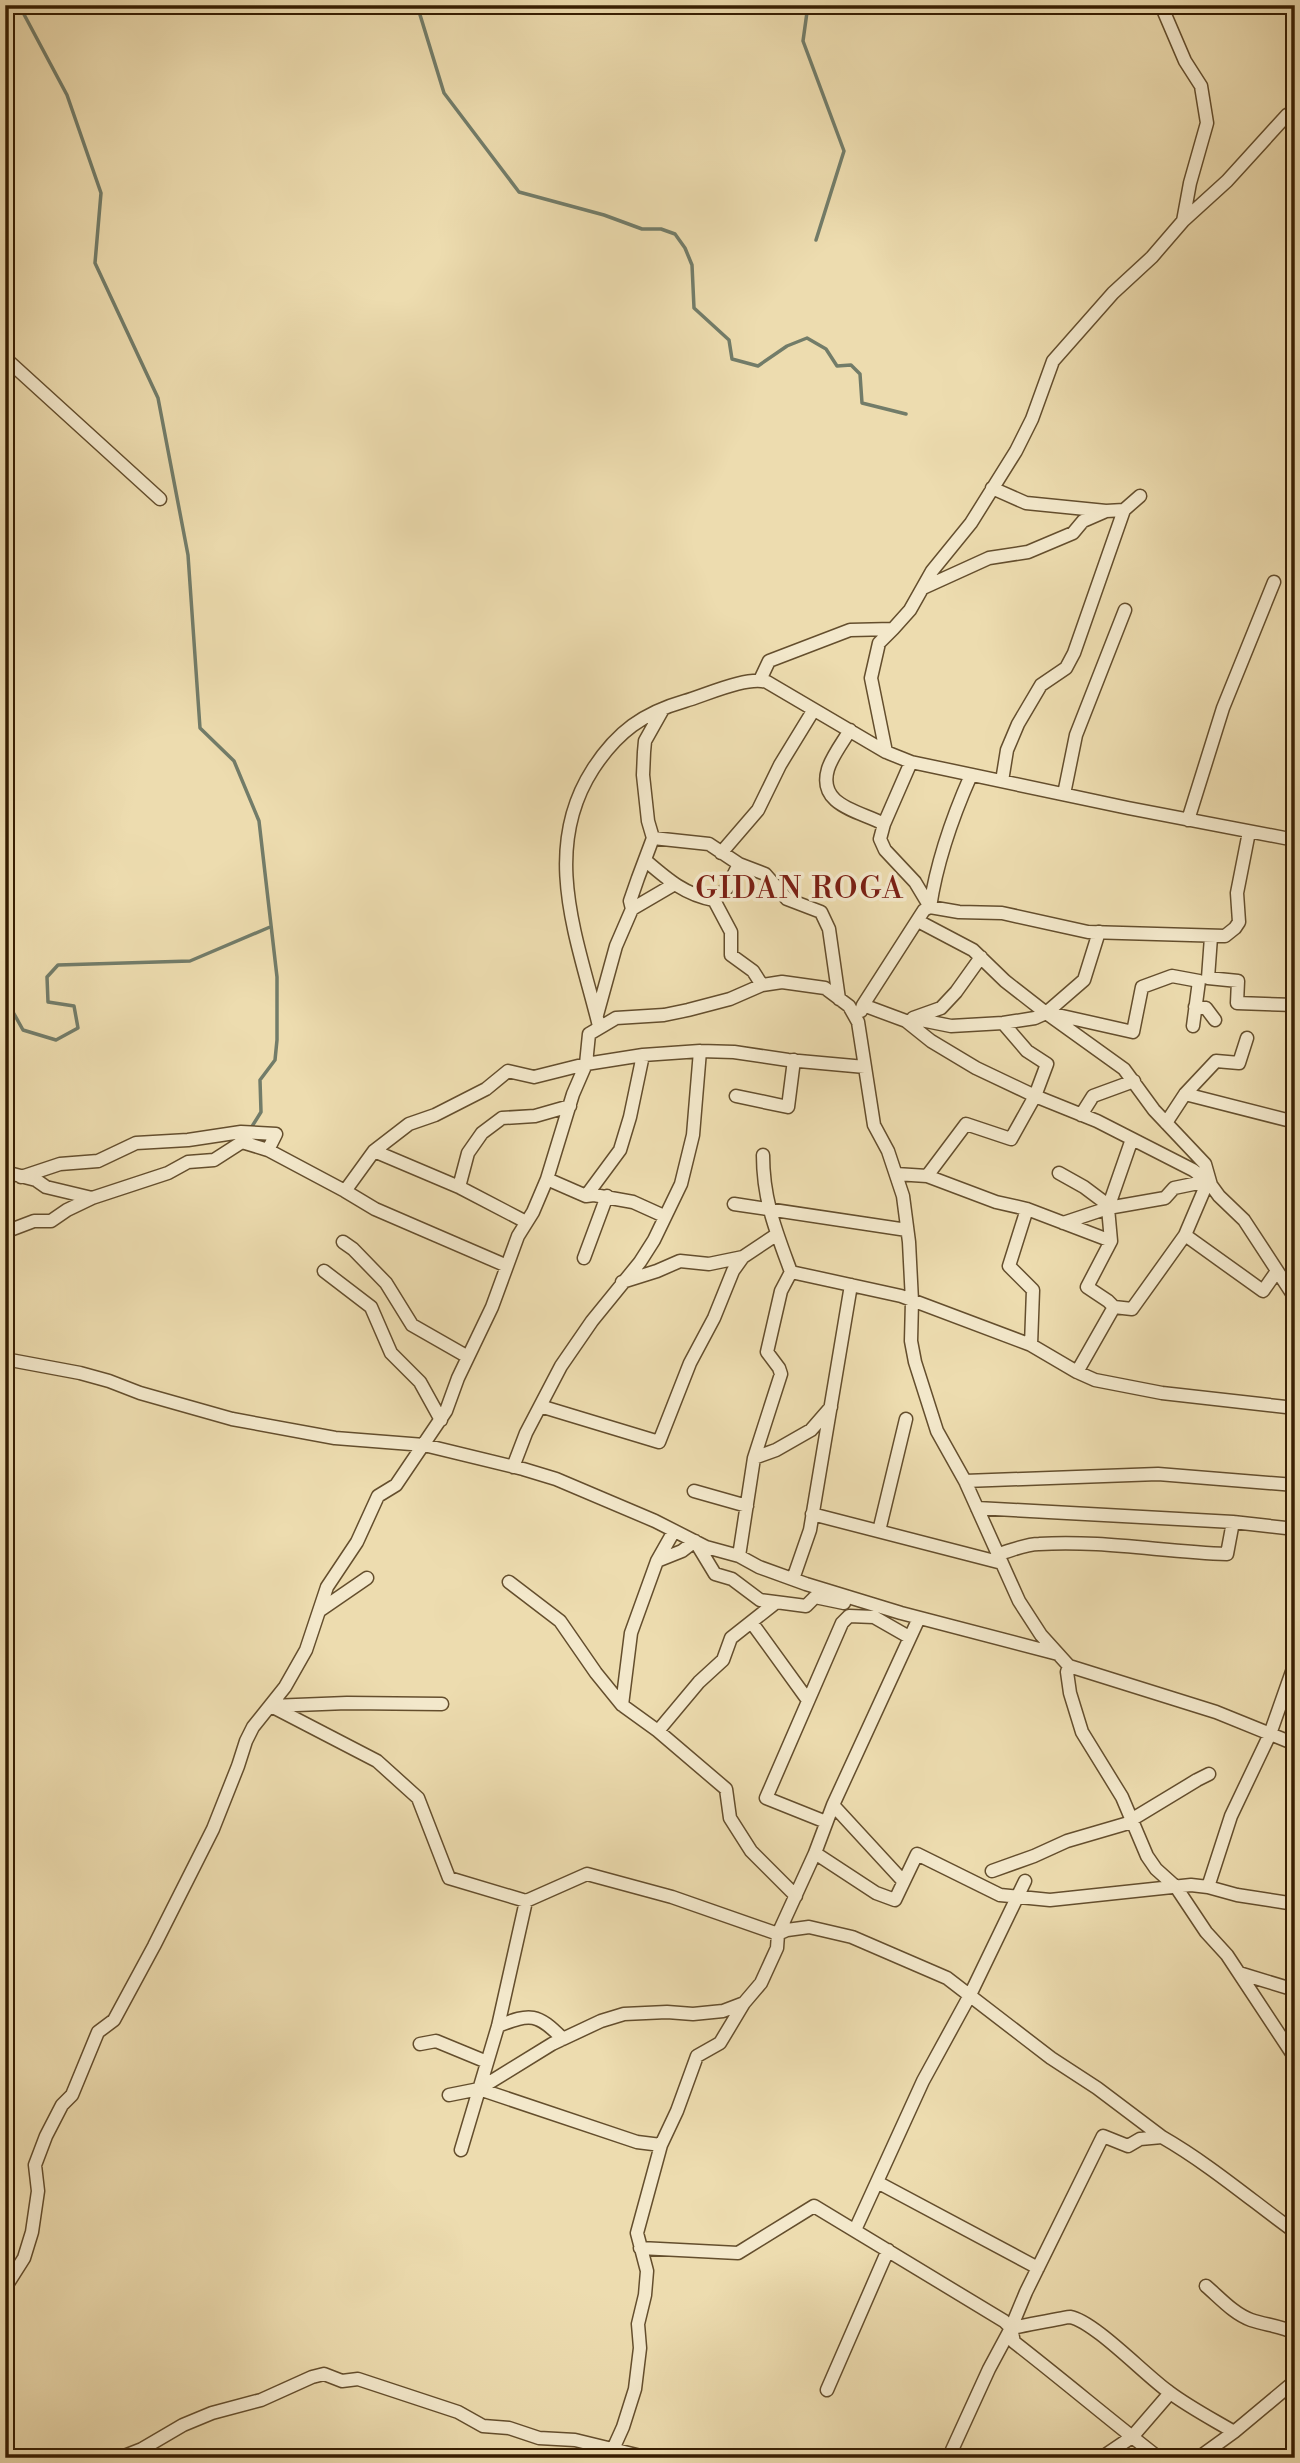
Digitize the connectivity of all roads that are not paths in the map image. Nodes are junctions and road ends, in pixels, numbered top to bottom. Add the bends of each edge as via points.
1 (1161, 5) edge
2 (1295, 111) edge
3 (1183, 221) junction
4 (5, 358) edge
5 (992, 488) junction
6 (1140, 496) dead end
7 (160, 499) dead end
8 (1124, 510) junction
9 (1106, 511) junction
10 (1274, 582) dead end
11 (919, 590) junction
12 (1125, 610) dead end
13 (893, 629) junction
14 (760, 680) junction
15 (664, 708) junction
16 (813, 711) junction
17 (850, 730) junction
18 (886, 752) junction
19 (911, 762) junction
20 (971, 775) junction
21 (1002, 781) junction
22 (1064, 794) junction
23 (1188, 820) junction
24 (884, 824) junction
25 (1249, 832) junction
26 (653, 838) junction
27 (1295, 840) edge
28 (721, 853) junction
29 (645, 860) junction
30 (739, 864) junction
31 (673, 885) junction
32 (715, 900) junction
33 (930, 906) junction
34 (632, 909) junction
35 (918, 921) junction
36 (1099, 932) junction
37 (1211, 937) junction
38 (981, 957) junction
39 (1204, 979) junction
40 (762, 985) junction
41 (839, 999) junction
42 (863, 1005) junction
43 (1295, 1005) edge
44 (1195, 1007) junction
45 (1046, 1013) junction
46 (1215, 1020) dead end
47 (598, 1021) junction
48 (906, 1021) junction
49 (858, 1022) junction
50 (1003, 1023) junction
51 (973, 1025) junction
52 (1193, 1026) dead end
53 (1012, 1036) junction
54 (1247, 1038) dead end
55 (701, 1051) junction
56 (643, 1055) junction
57 (794, 1060) junction
58 (586, 1064) junction
59 (864, 1067) junction
60 (1134, 1081) junction
61 (1185, 1094) junction
62 (736, 1096) dead end
63 (1035, 1096) junction
64 (570, 1106) junction
65 (1082, 1115) junction
66 (1295, 1122) edge
67 (1166, 1123) junction
68 (1132, 1139) junction
69 (268, 1150) junction
70 (374, 1151) junction
71 (763, 1155) dead end
72 (5, 1172) edge
73 (1059, 1173) dead end
74 (896, 1174) junction
75 (927, 1176) junction
76 (21, 1177) junction
77 (547, 1179) junction
78 (1208, 1181) junction
79 (460, 1187) junction
80 (345, 1191) junction
81 (586, 1196) junction
82 (607, 1196) junction
83 (92, 1198) junction
84 (734, 1204) dead end
85 (1108, 1207) junction
86 (1027, 1209) junction
87 (769, 1210) junction
88 (664, 1216) junction
89 (526, 1222) junction
90 (1063, 1223) junction
91 (907, 1230) junction
92 (5, 1232) edge
93 (776, 1235) junction
94 (1185, 1235) junction
95 (1111, 1241) junction
96 (343, 1242) dead end
97 (743, 1257) junction
98 (584, 1258) dead end
99 (507, 1266) junction
100 (324, 1271) dead end
101 (1277, 1271) junction
102 (790, 1272) junction
103 (622, 1283) junction
104 (851, 1285) junction
105 (1295, 1298) edge
106 (912, 1301) junction
107 (1114, 1307) junction
108 (1031, 1345) junction
109 (468, 1357) junction
110 (5, 1359) edge
111 (1077, 1372) junction
112 (540, 1406) junction
113 (831, 1407) junction
114 (1295, 1408) edge
115 (906, 1419) dead end
116 (441, 1420) junction
117 (424, 1445) junction
118 (754, 1458) junction
119 (513, 1466) junction
120 (965, 1481) junction
121 (1295, 1485) edge
122 (694, 1491) dead end
123 (747, 1506) junction
124 (977, 1508) junction
125 (812, 1514) junction
126 (1233, 1521) junction
127 (1295, 1529) edge
128 (674, 1531) junction
129 (879, 1531) junction
130 (695, 1541) junction
131 (739, 1556) junction
132 (1000, 1559) junction
133 (657, 1562) junction
134 (367, 1578) dead end
135 (793, 1579) junction
136 (509, 1582) dead end
137 (774, 1604) junction
138 (319, 1611) junction
139 (874, 1617) junction
140 (919, 1618) junction
141 (752, 1623) junction
142 (909, 1637) junction
143 (1065, 1660) junction
144 (1295, 1663) edge
145 (807, 1699) junction
146 (442, 1704) dead end
147 (622, 1705) junction
148 (271, 1706) junction
149 (658, 1731) junction
150 (1270, 1734) junction
151 (1295, 1744) edge
152 (1209, 1774) dead end
153 (833, 1805) junction
154 (1132, 1821) junction
155 (825, 1822) junction
156 (815, 1853) junction
157 (992, 1871) dead end
158 (903, 1881) junction
159 (1025, 1881) dead end
160 (1176, 1887) junction
161 (1208, 1887) junction
162 (796, 1896) junction
163 (526, 1902) junction
164 (1295, 1904) edge
165 (778, 1934) junction
166 (1239, 1973) junction
167 (1295, 1990) edge
168 (970, 1996) junction
169 (744, 2003) junction
170 (498, 2026) junction
171 (563, 2039) junction
172 (420, 2044) dead end
173 (1295, 2058) edge
174 (486, 2062) junction
175 (479, 2090) junction
176 (449, 2095) dead end
177 (1162, 2137) junction
178 (661, 2145) junction
179 (461, 2150) dead end
180 (877, 2182) junction
181 (855, 2230) junction
182 (1295, 2232) edge
183 (640, 2248) junction
184 (888, 2250) junction
185 (1038, 2268) junction
186 (1206, 2286) dead end
187 (5, 2288) edge
188 (1011, 2328) junction
189 (1295, 2333) edge
190 (1295, 2381) edge
191 (827, 2390) dead end
192 (1170, 2393) junction
193 (1234, 2432) junction
194 (1132, 2437) junction
195 (952, 2449) dead end
196 (611, 2454) edge
197 (119, 2458) edge
198 (649, 2458) edge
199 (1101, 2458) edge
200 (1159, 2458) edge
201 (1198, 2458) edge

1 - 3 street via 1201,86 1206,123
2 - 3 street
3 - 5 street via 1053,361 1025,435
4 - 7 street
5 - 9 street via 1026,503
5 - 11 street
6 - 8 street
8 - 9 street
8 - 21 street via 1074,653 1066,668 1041,685 1018,724 1007,750
9 - 11 street via 1083,521 1073,533 1028,552 989,558
10 - 23 street via 1223,708
11 - 13 street via 910,610
12 - 22 street via 1076,735
13 - 14 street via 850,630 796,649 769,661
13 - 18 street via 879,643 871,678
14 - 15 street
14 - 16 street
15 - 26 street via 645,741 644,752
15 - 47 street via 628,727 601,757 579,790 569,828 566,888
16 - 17 street
16 - 28 street via 758,810
17 - 18 street
17 - 24 street via 828,769 828,790 836,802
18 - 19 street
19 - 20 street
19 - 24 street
20 - 21 street
20 - 33 street via 952,817
21 - 22 street
22 - 23 street
23 - 25 street
24 - 33 street via 880,839 886,850
25 - 27 street
25 - 37 street via 1237,893 1239,922 1225,936
26 - 28 street via 705,843
26 - 29 street
28 - 30 street
29 - 31 street
29 - 34 street via 630,901
30 - 32 street
30 - 41 street via 765,874 787,898 824,917
31 - 32 street
31 - 34 street
32 - 40 street via 731,932 731,955 753,971
33 - 35 street
33 - 36 street via 1002,913
34 - 47 street via 616,946
35 - 38 street
35 - 42 street
36 - 37 street
36 - 45 street via 1084,979
37 - 39 street
38 - 45 street
38 - 48 street via 941,1008
39 - 43 street via 1238,981 1237,1003
39 - 44 street
39 - 45 street via 1172,976 1142,988 1133,1032
40 - 41 street via 810,984
40 - 47 street via 710,1005
41 - 49 street
42 - 48 street
42 - 49 street
44 - 46 street via 1206,1008
44 - 52 street
45 - 50 street
45 - 60 street
47 - 58 street via 589,1034
48 - 51 street
48 - 63 street via 976,1069
49 - 59 street
50 - 51 street
50 - 53 street
51 - 53 street
53 - 63 street via 1047,1065
54 - 61 street via 1239,1063 1216,1061
55 - 56 street
55 - 57 street
55 - 88 street via 688,1162
56 - 58 street
56 - 81 street via 620,1150
57 - 59 street
57 - 62 street via 788,1107
58 - 64 street
58 - 70 street via 534,1077 508,1071 486,1088 409,1124
59 - 74 street via 874,1125
60 - 65 street via 1093,1096
60 - 67 street
61 - 66 street
61 - 67 street
63 - 65 street
63 - 75 street via 1011,1139 966,1124
64 - 77 street
64 - 79 street via 535,1116 502,1118 482,1133 468,1153
65 - 68 street
67 - 78 street via 1205,1164
68 - 78 street
68 - 85 street
69 - 76 street via 276,1134 241,1132 161,1140 136,1143 98,1161 60,1164
69 - 80 street
69 - 83 street via 242,1142 214,1160 188,1162
70 - 79 street
70 - 80 street
71 - 87 street
72 - 76 street
73 - 85 street via 1084,1186
74 - 75 street
74 - 91 street
75 - 86 street
76 - 83 street
77 - 81 street
77 - 89 street
78 - 85 street via 1174,1188 1165,1198
78 - 94 street
78 - 101 street via 1244,1220
79 - 89 street
80 - 99 street via 375,1209
81 - 82 street
82 - 88 street
82 - 98 street
83 - 92 street via 51,1221 34,1221
84 - 87 street
85 - 90 street
85 - 95 street
86 - 90 street
86 - 108 street via 1009,1266 1033,1290
87 - 91 street
87 - 93 street
88 - 103 street via 640,1262
89 - 99 street
90 - 95 street
91 - 106 street
93 - 97 street
93 - 102 street
94 - 101 street via 1263,1291
94 - 107 street via 1132,1309
95 - 107 street via 1087,1287
96 - 109 street via 386,1283 412,1325
97 - 103 street via 709,1265 680,1261
97 - 112 street via 690,1363 659,1441
99 - 109 street
100 - 116 street via 371,1307 391,1353 420,1382
101 - 105 street
102 - 104 street
102 - 118 street via 767,1352 781,1374
103 - 112 street via 561,1366
104 - 106 street
104 - 113 street
106 - 108 street
106 - 120 street via 915,1362 937,1431
107 - 111 street
108 - 111 street
109 - 116 street
110 - 117 street via 80,1373 232,1419 335,1438
111 - 114 street via 1162,1393
112 - 119 street
113 - 118 street via 811,1430
113 - 125 street
115 - 129 street
116 - 117 street
117 - 119 street
117 - 138 street via 396,1485 378,1496 357,1542 327,1587
118 - 123 street
119 - 128 street via 556,1479
120 - 121 street via 1158,1474
120 - 124 street
122 - 123 street
123 - 131 street
124 - 126 street
124 - 132 street
125 - 129 street
125 - 135 street
126 - 127 street
126 - 132 street via 1227,1554 1036,1544
128 - 130 street
128 - 133 street
129 - 132 street
130 - 131 street
130 - 133 street
130 - 137 street via 715,1574
131 - 135 street
132 - 143 street via 1019,1601 1041,1635
133 - 147 street via 631,1633
134 - 138 street
135 - 140 street
136 - 147 street via 560,1621
137 - 139 street via 806,1606 815,1597 852,1605
137 - 141 street
138 - 148 street via 306,1650
139 - 142 street
139 - 145 street via 849,1616 842,1623
140 - 142 street
140 - 143 street
141 - 145 street
141 - 149 street via 731,1639 723,1660
142 - 153 street
143 - 150 street
143 - 154 street via 1082,1732
144 - 150 street
145 - 155 street via 766,1798
146 - 148 street
147 - 149 street
148 - 163 street via 377,1761 418,1798 449,1878
148 - 187 street via 246,1741 213,1829 155,1945 114,2020 98,2032 72,2095 46,2136 35,2165 38,2191 32,2232 24,2258
149 - 162 street via 726,1789 730,1818 751,1851
150 - 151 street
150 - 161 street via 1231,1816
152 - 154 street
153 - 155 street
153 - 158 street
154 - 157 street
154 - 160 street via 1147,1856
155 - 156 street
156 - 158 street via 876,1893 895,1900
156 - 162 street
158 - 160 street via 917,1854 1000,1895 1049,1900
159 - 168 street
160 - 161 street
160 - 166 street
161 - 164 street
162 - 165 street
163 - 165 street via 587,1874 672,1897
163 - 170 street
165 - 168 street via 809,1927 852,1937 947,1978
165 - 169 street via 778,1948 761,1983
166 - 167 street
166 - 173 street
168 - 177 street
168 - 180 street via 923,2081
169 - 171 street via 693,2014 624,2014
169 - 178 street via 720,2043 697,2056
170 - 171 street via 521,2017 544,2020
170 - 174 street
171 - 175 street
172 - 174 street via 436,2041
174 - 175 street
175 - 176 street
175 - 178 street via 637,2142
175 - 179 street
177 - 182 street
177 - 185 street via 1128,2146 1103,2136
178 - 183 street via 637,2233
180 - 181 street
180 - 185 street
181 - 183 street via 814,2206 738,2253
181 - 184 street
183 - 196 street via 647,2271 638,2324 635,2389
184 - 188 street
184 - 191 street
185 - 188 street
186 - 189 street via 1250,2320
188 - 192 street via 1067,2317 1081,2321
188 - 194 street via 1014,2342
188 - 195 street
190 - 193 street
192 - 193 street
192 - 194 street
193 - 201 street
194 - 199 street
194 - 200 street
196 - 197 street via 575,2440 484,2426 458,2412 358,2379 342,2381 324,2374 261,2400 212,2413
196 - 198 street

